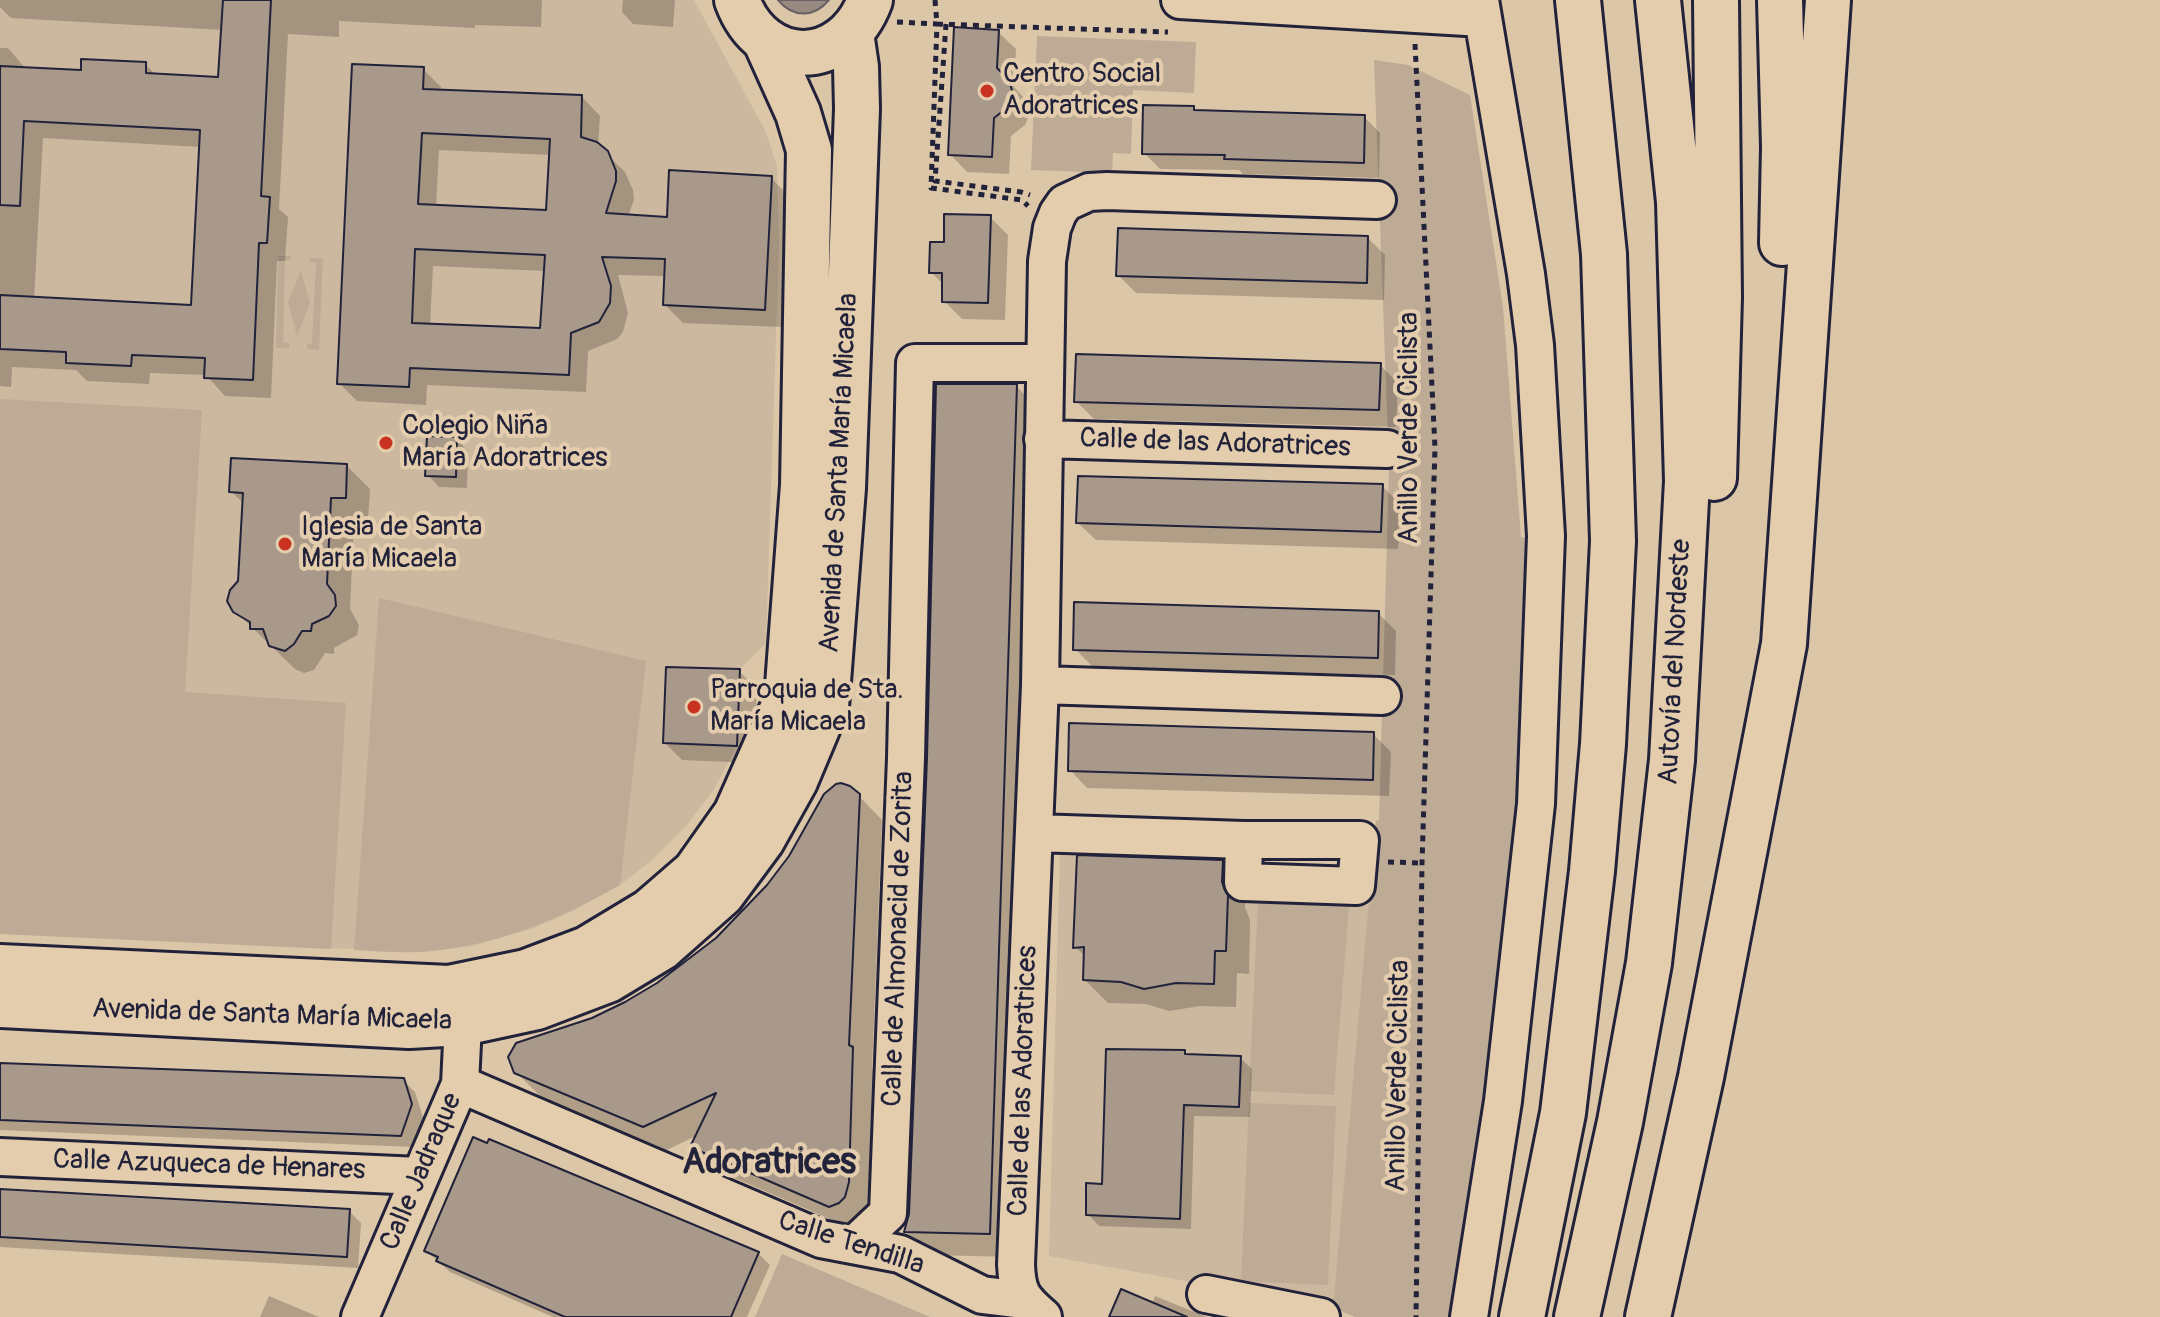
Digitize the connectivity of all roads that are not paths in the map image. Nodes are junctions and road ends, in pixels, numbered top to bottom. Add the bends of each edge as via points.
1 (737, 0) edge
2 (1578, 0) edge
3 (1658, 0) edge
4 (1716, 0) edge
5 (1780, 0) edge
6 (1828, 0) edge
7 (1481, 9) edge
8 (1180, 16) edge
9 (861, 17) edge
10 (766, 42) junction
11 (1377, 200) dead end
12 (1044, 363) junction
13 (1043, 439) junction
14 (1387, 449) dead end
15 (1608, 625) junction
16 (1040, 685) junction
17 (1382, 696) dead end
18 (1672, 760) junction
19 (1035, 833) junction
20 (1244, 840) dead end
21 (1745, 844) junction
22 (0, 967) edge
23 (0, 1005) edge
24 (463, 1023) junction
25 (460, 1084) junction
26 (0, 1157) edge
27 (419, 1176) junction
28 (854, 1245) junction
29 (1206, 1294) dead end
30 (976, 1306) edge
31 (1034, 1309) edge
32 (360, 1317) edge
33 (1321, 1317) edge
34 (1469, 1317) edge
35 (1494, 1317) edge
36 (1522, 1317) edge
37 (1577, 1317) edge
38 (1648, 1317) edge

1 - 10 main road, Avenida de Santa María Micaela via 752,30
2 - 15 main road via 1604,254 1613,541
3 - 18 main road, Autovía del Nordeste via 1679,202 1687,481
4 - 18 main road via 1719,297 1711,592
5 - 21 main road via 1784,147 1778,415
6 - 21 main road via 1784,644
7 - 8 street
7 - 34 street via 1528,288 1546,536 1536,804 1503,1101
9 - 10 main road via 837,44 819,51 782,50
9 - 24 main road, Avenida de Santa María Micaela via 843,488 826,707 795,781 762,840 722,894 661,948 608,980 537,1007
10 - 22 main road, Avenida de Santa María Micaela via 809,150 803,485 787,699 736,814 695,872 650,911 587,949 526,972 449,988
11 - 12 street, Calle de las Adoratrices via 1107,191 1043,210 1052,228
12 - 13 street, Calle de las Adoratrices
12 - 28 street, Calle de Almonacid de Zorita via 915,363 888,1213
13 - 14 street, Calle de las Adoratrices
13 - 16 street, Calle de las Adoratrices
15 - 35 main road via 1536,1111
15 - 36 main road via 1592,871 1563,1113
16 - 17 street
16 - 19 street, Calle de las Adoratrices
18 - 37 main road, Autovía del Nordeste via 1649,963
19 - 20 street
19 - 31 street, Calle de las Adoratrices via 1016,1264 1016,1280
21 - 38 main road
23 - 24 main road, Avenida de Santa María Micaela via 409,1026
24 - 25 street, Calle Jadraque
25 - 27 street, Calle Jadraque
25 - 28 street, Calle Tendilla via 821,1239
26 - 27 street, Calle Azuqueca de Henares
27 - 32 street, Calle Jadraque
28 - 30 street, Calle Tendilla via 900,1254
29 - 33 street
30 - 31 street, Calle Tendilla

